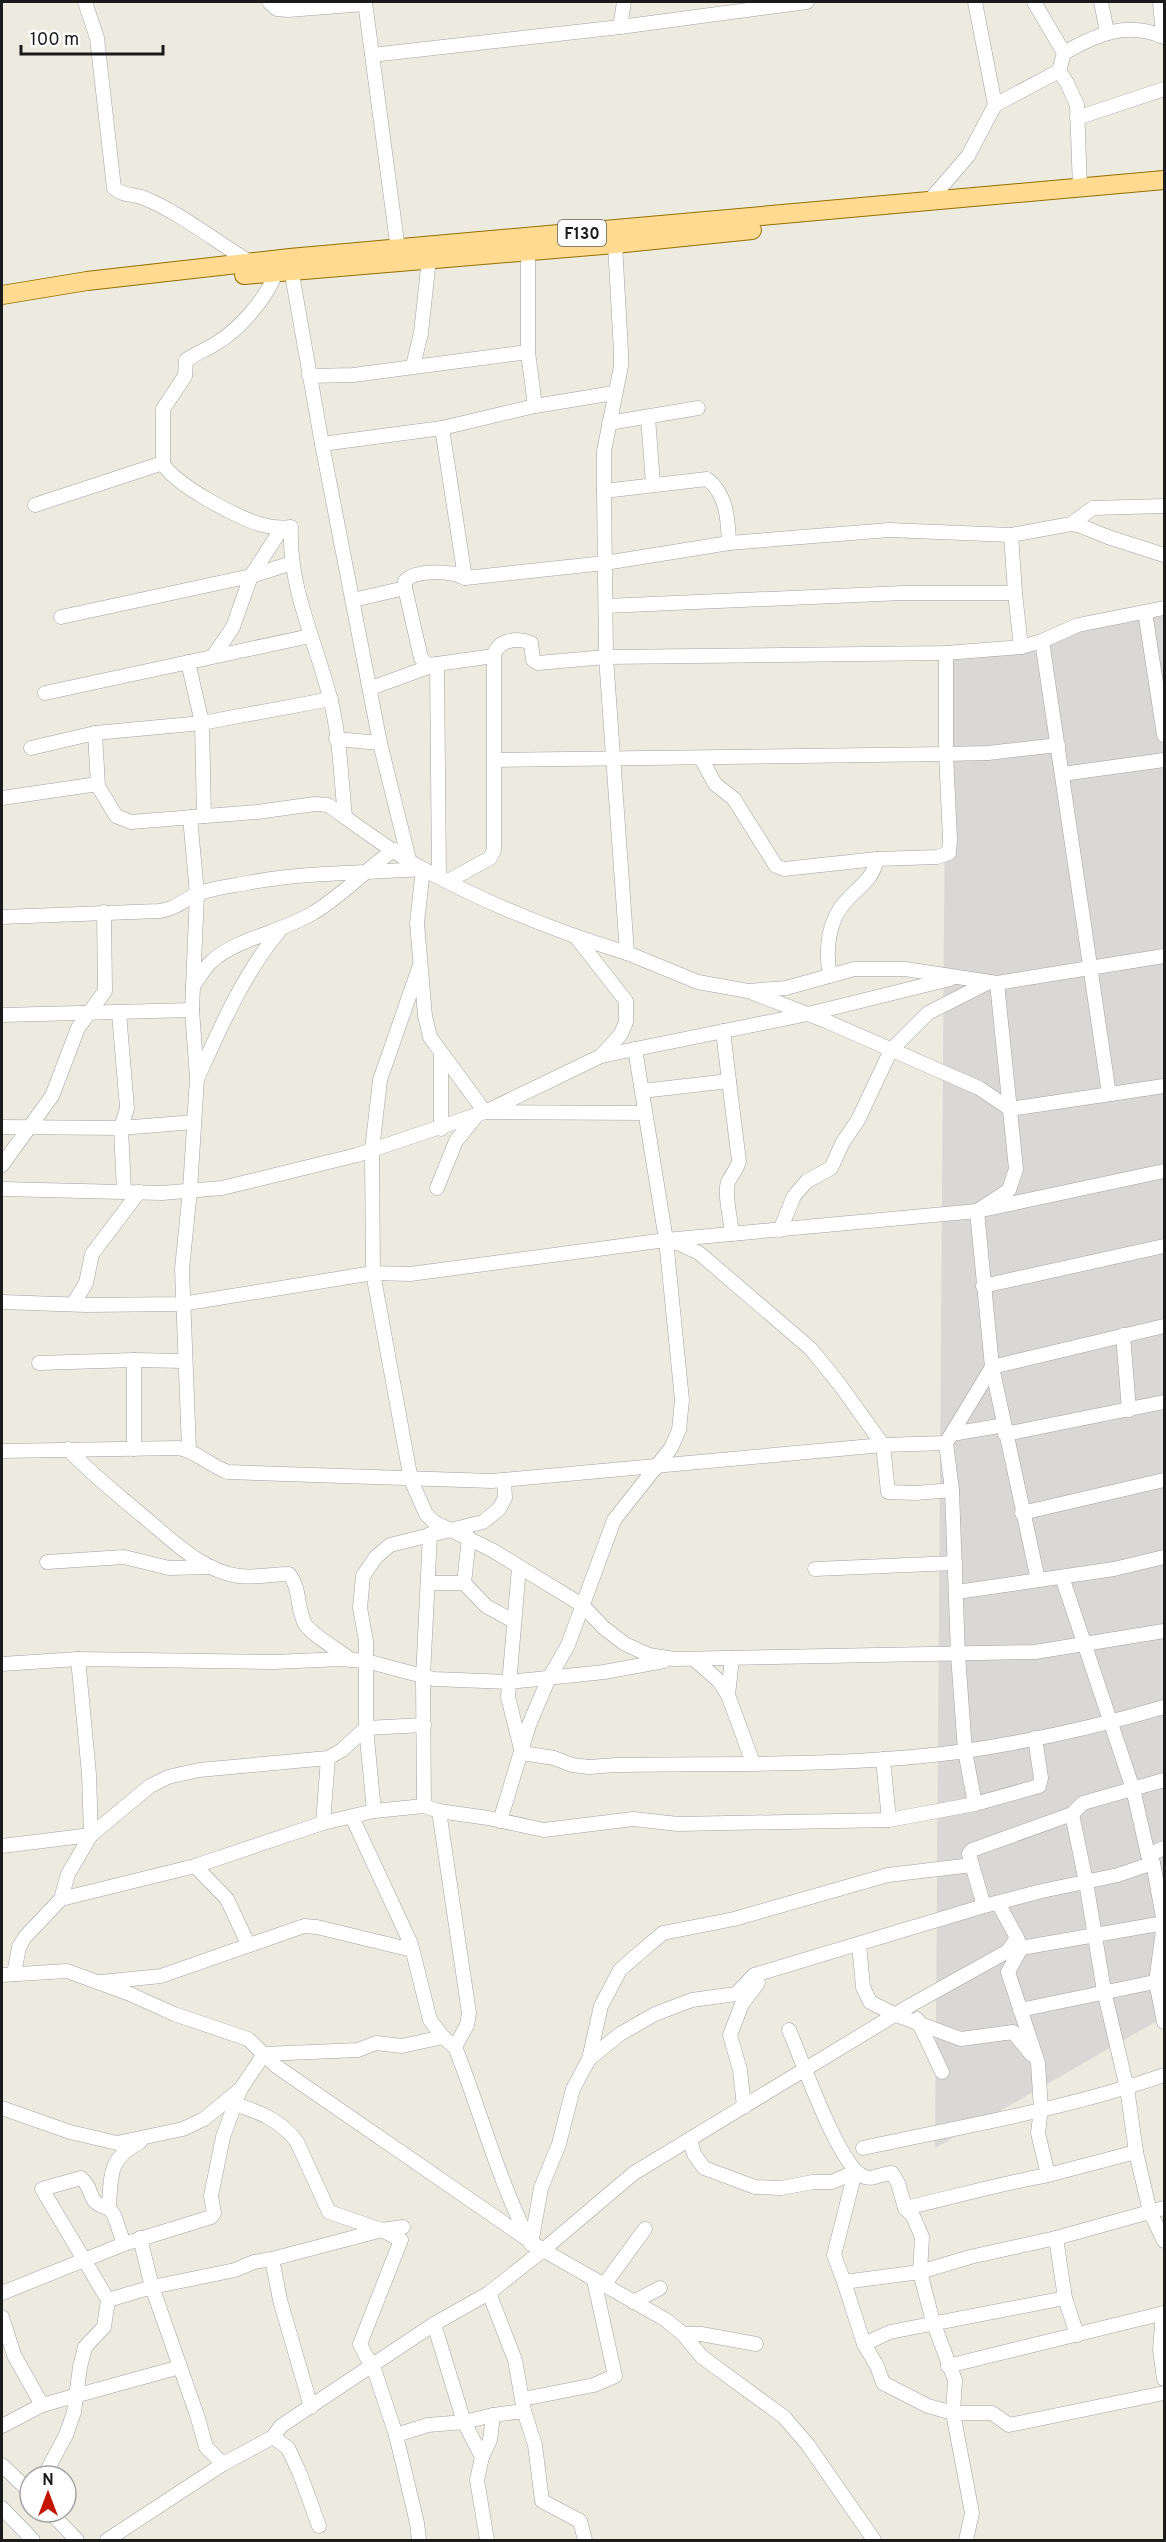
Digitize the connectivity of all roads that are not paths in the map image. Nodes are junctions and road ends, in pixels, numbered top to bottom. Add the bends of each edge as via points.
1 (85, 2) edge
2 (269, 2) edge
3 (624, 2) edge
4 (807, 2) edge
5 (975, 2) edge
6 (1034, 2) edge
7 (1101, 2) edge
8 (1160, 2) edge
9 (365, 3) edge
10 (766, 4) edge
11 (620, 27) junction
12 (1107, 32) junction
13 (1164, 36) edge
14 (1064, 53) junction
15 (372, 55) junction
16 (1059, 71) junction
17 (1164, 89) edge
18 (995, 105) junction
19 (1077, 118) junction
20 (1164, 180) edge
21 (1080, 189) junction
22 (1164, 193) edge
23 (929, 201) junction
24 (615, 244) junction
25 (398, 250) junction
26 (528, 250) junction
27 (429, 259) junction
28 (250, 262) junction
29 (285, 268) junction
30 (2, 295) edge
31 (2, 305) edge
32 (528, 352) junction
33 (413, 366) junction
34 (309, 376) junction
35 (614, 393) junction
36 (535, 406) junction
37 (698, 408) dead end
38 (648, 417) junction
39 (609, 423) junction
40 (442, 428) junction
41 (322, 444) junction
42 (163, 463) junction
43 (653, 484) junction
44 (603, 491) junction
45 (35, 505) dead end
46 (1164, 506) edge
47 (1071, 524) junction
48 (282, 528) junction
49 (1011, 535) junction
50 (729, 543) junction
51 (1164, 555) edge
52 (292, 562) junction
53 (605, 562) junction
54 (251, 576) junction
55 (465, 578) junction
56 (405, 588) junction
57 (1015, 593) junction
58 (353, 600) junction
59 (606, 606) junction
60 (1164, 608) edge
61 (1145, 612) junction
62 (61, 616) dead end
63 (310, 636) junction
64 (1042, 641) junction
65 (1021, 647) junction
66 (946, 653) junction
67 (214, 655) junction
68 (494, 656) junction
69 (606, 657) junction
70 (188, 662) junction
71 (437, 664) junction
72 (371, 688) junction
73 (45, 693) dead end
74 (331, 699) junction
75 (202, 723) junction
76 (95, 733) junction
77 (1164, 735) edge
78 (336, 739) junction
79 (381, 743) junction
80 (1058, 745) junction
81 (31, 748) dead end
82 (946, 754) junction
83 (612, 758) junction
84 (701, 758) junction
85 (495, 760) junction
86 (1164, 760) edge
87 (1062, 774) junction
88 (98, 786) junction
89 (2, 798) edge
90 (197, 817) junction
91 (345, 817) junction
92 (394, 850) junction
93 (877, 859) junction
94 (409, 860) junction
95 (423, 869) junction
96 (362, 873) junction
97 (443, 879) junction
98 (197, 894) junction
99 (104, 912) junction
100 (2, 917) edge
101 (280, 930) junction
102 (576, 937) junction
103 (627, 953) junction
104 (1164, 956) edge
105 (420, 965) junction
106 (1091, 968) junction
107 (830, 976) junction
108 (959, 977) junction
109 (993, 982) junction
110 (192, 986) junction
111 (748, 991) junction
112 (192, 1010) junction
113 (118, 1012) junction
114 (88, 1014) junction
115 (808, 1014) junction
116 (2, 1015) edge
117 (723, 1031) junction
118 (635, 1049) junction
119 (891, 1050) junction
120 (441, 1054) junction
121 (601, 1056) junction
122 (197, 1078) junction
123 (729, 1081) junction
124 (1164, 1086) edge
125 (642, 1091) junction
126 (1109, 1094) junction
127 (1010, 1109) junction
128 (645, 1113) junction
129 (481, 1114) junction
130 (194, 1122) junction
131 (2, 1127) edge
132 (27, 1128) junction
133 (121, 1128) junction
134 (441, 1129) junction
135 (372, 1150) junction
136 (2, 1165) edge
137 (1164, 1171) edge
138 (436, 1188) dead end
139 (2, 1189) edge
140 (190, 1190) junction
141 (124, 1192) junction
142 (139, 1192) junction
143 (977, 1212) junction
144 (780, 1230) junction
145 (732, 1234) junction
146 (666, 1240) junction
147 (1164, 1246) edge
148 (373, 1273) junction
149 (983, 1286) junction
150 (9, 1302) edge
151 (73, 1304) junction
152 (182, 1304) junction
153 (2, 1313) edge
154 (1164, 1326) edge
155 (1123, 1335) junction
156 (134, 1360) junction
157 (184, 1361) junction
158 (39, 1363) dead end
159 (992, 1367) junction
160 (1164, 1402) edge
161 (1129, 1410) junction
162 (1004, 1430) junction
163 (949, 1439) junction
164 (883, 1445) junction
165 (68, 1449) junction
166 (134, 1449) junction
167 (189, 1449) junction
168 (2, 1451) edge
169 (657, 1466) junction
170 (411, 1480) junction
171 (504, 1480) junction
172 (1164, 1480) edge
173 (952, 1490) junction
174 (1023, 1513) junction
175 (449, 1530) junction
176 (430, 1534) junction
177 (469, 1538) junction
178 (1164, 1557) edge
179 (47, 1562) dead end
180 (955, 1563) junction
181 (211, 1567) junction
182 (519, 1567) junction
183 (815, 1569) dead end
184 (1062, 1577) junction
185 (1038, 1580) junction
186 (428, 1583) junction
187 (464, 1583) junction
188 (957, 1592) junction
189 (582, 1605) junction
190 (513, 1621) junction
191 (1164, 1632) edge
192 (1086, 1645) junction
193 (958, 1655) junction
194 (732, 1658) junction
195 (78, 1659) junction
196 (674, 1659) junction
197 (694, 1659) junction
198 (351, 1660) junction
199 (366, 1661) junction
200 (2, 1664) edge
201 (423, 1677) junction
202 (548, 1680) junction
203 (509, 1682) junction
204 (728, 1695) junction
205 (1164, 1707) edge
206 (1110, 1723) junction
207 (424, 1725) junction
208 (366, 1728) junction
209 (1035, 1738) junction
210 (965, 1751) junction
211 (522, 1753) junction
212 (328, 1758) junction
213 (883, 1759) junction
214 (753, 1763) junction
215 (1164, 1780) edge
216 (1133, 1789) junction
217 (975, 1804) junction
218 (424, 1806) junction
219 (374, 1810) junction
220 (439, 1811) junction
221 (1072, 1814) junction
222 (352, 1817) junction
223 (889, 1820) junction
224 (500, 1821) junction
225 (323, 1823) junction
226 (91, 1835) junction
227 (2, 1846) edge
228 (1164, 1848) edge
229 (1150, 1859) junction
230 (972, 1865) junction
231 (195, 1866) junction
232 (1086, 1882) junction
233 (61, 1899) junction
234 (998, 1903) junction
235 (984, 1906) junction
236 (1164, 1923) edge
237 (1094, 1937) junction
238 (1019, 1943) junction
239 (248, 1944) junction
240 (859, 1944) junction
241 (412, 1950) junction
242 (770, 1971) junction
243 (8, 1974) edge
244 (1160, 1981) edge
245 (99, 1982) junction
246 (1104, 1991) junction
247 (911, 2005) junction
248 (1020, 2010) junction
249 (896, 2015) junction
250 (1164, 2022) edge
251 (919, 2024) junction
252 (789, 2030) dead end
253 (443, 2037) junction
254 (455, 2047) junction
255 (264, 2054) junction
256 (589, 2059) junction
257 (1038, 2063) junction
258 (276, 2066) junction
259 (806, 2069) junction
260 (942, 2072) dead end
261 (252, 2073) junction
262 (1164, 2074) edge
263 (1127, 2088) junction
264 (240, 2090) junction
265 (234, 2104) junction
266 (744, 2107) junction
267 (2, 2108) edge
268 (1041, 2109) junction
269 (147, 2138) junction
270 (690, 2139) junction
271 (863, 2148) dead end
272 (1136, 2152) junction
273 (855, 2172) junction
274 (1048, 2175) junction
275 (109, 2208) junction
276 (905, 2208) junction
277 (1164, 2208) edge
278 (1150, 2212) junction
279 (403, 2227) dead end
280 (645, 2229) dead end
281 (382, 2230) junction
282 (140, 2238) junction
283 (1056, 2238) junction
284 (1164, 2241) edge
285 (124, 2244) junction
286 (537, 2247) junction
287 (272, 2259) junction
288 (86, 2261) junction
289 (920, 2272) junction
290 (599, 2282) junction
291 (844, 2282) junction
292 (152, 2287) junction
293 (660, 2288) dead end
294 (2, 2293) edge
295 (489, 2293) junction
296 (1065, 2298) junction
297 (108, 2300) junction
298 (633, 2302) junction
299 (1164, 2313) edge
300 (2, 2318) edge
301 (933, 2322) junction
302 (434, 2324) junction
303 (683, 2334) junction
304 (1077, 2335) junction
305 (756, 2344) dead end
306 (864, 2344) junction
307 (374, 2365) junction
308 (948, 2366) junction
309 (180, 2367) junction
310 (1164, 2379) edge
311 (1164, 2393) edge
312 (75, 2396) junction
313 (42, 2405) junction
314 (523, 2405) junction
315 (311, 2407) junction
316 (953, 2413) junction
317 (493, 2415) junction
318 (464, 2422) junction
319 (2, 2426) edge
320 (396, 2435) junction
321 (273, 2437) junction
322 (482, 2457) junction
323 (50, 2464) edge
324 (223, 2464) junction
325 (2, 2465) edge
326 (18, 2480) edge
327 (2, 2508) edge
328 (61, 2524) edge
329 (319, 2526) dead end
330 (484, 2540) edge
331 (33, 2541) edge
332 (77, 2541) edge
333 (107, 2541) edge
334 (419, 2541) edge
335 (585, 2541) edge
336 (874, 2541) edge
337 (966, 2541) edge

1 - 28 street via 97,38 114,188 144,198
2 - 9 street via 277,9 288,10
3 - 11 street
4 - 10 street
5 - 18 street
6 - 14 street
7 - 12 street
8 - 13 street
9 - 15 street
10 - 11 street
11 - 15 street
12 - 13 street via 1144,30
12 - 14 street
14 - 16 street
15 - 25 street
16 - 18 street
16 - 19 street via 1074,95
17 - 19 street
18 - 23 street via 968,156
19 - 21 street
20 - 21 main road, F130
21 - 23 main road, F130
22 - 24 main road, F130
23 - 25 main road, F130
24 - 26 main road, F130
24 - 35 street via 621,366
25 - 29 main road, F130
26 - 27 main road, F130
26 - 32 street
27 - 29 main road, F130
27 - 33 street via 421,333
28 - 29 main road, F130
28 - 30 main road, F130
29 - 31 main road, F130
29 - 34 street
29 - 42 street via 218,343 186,360 185,376 163,409
32 - 33 street
32 - 36 street
33 - 34 street via 337,377
34 - 41 street
35 - 36 street
35 - 39 street
36 - 40 street
37 - 38 street
38 - 39 street
38 - 43 street
39 - 44 street
40 - 41 street
40 - 55 street
41 - 58 street
42 - 45 street
42 - 48 street via 181,484 236,515
43 - 44 street
43 - 50 street via 707,479 714,484 728,517
44 - 53 street
46 - 47 street via 1093,508
47 - 49 street
47 - 51 street
48 - 52 street via 291,527
48 - 54 street
49 - 50 street via 889,530
49 - 57 street
50 - 53 street
52 - 54 street
52 - 63 street
53 - 55 street
53 - 59 street
54 - 62 street
54 - 67 street via 233,627
55 - 56 street via 454,572 415,574 405,581
56 - 58 street
56 - 71 street via 421,658 428,665
57 - 59 street via 903,593
57 - 65 street
58 - 72 street
59 - 69 street
60 - 61 street
61 - 64 street via 1078,625
61 - 77 street
63 - 67 street
63 - 74 street
64 - 65 street
64 - 80 street
65 - 66 street
66 - 69 street
66 - 82 street
67 - 70 street
68 - 69 street via 495,648 502,642 525,640 531,643 533,660 538,663
68 - 71 street
68 - 85 street
69 - 83 street
70 - 73 street
70 - 75 street
71 - 72 street
71 - 97 street
72 - 79 street
74 - 75 street
74 - 78 street
75 - 76 street
75 - 90 street
76 - 81 street
76 - 88 street
78 - 79 street
78 - 91 street
79 - 94 street
80 - 82 street
80 - 87 street
82 - 84 street
82 - 93 street via 948,853
83 - 84 street
83 - 85 street
83 - 103 street
84 - 93 street via 715,784 734,799 776,866 784,869
85 - 97 street via 494,850 489,858
86 - 87 street
87 - 106 street
88 - 89 street
88 - 90 street via 116,816 124,820
90 - 91 street via 315,804 328,805
90 - 98 street
91 - 92 street
92 - 94 street
92 - 96 street
93 - 107 street via 867,881 838,909 826,956
94 - 95 street
95 - 96 street
95 - 97 street
95 - 105 street via 417,923
96 - 98 street via 249,883
96 - 101 street via 314,913
97 - 102 street
98 - 99 street via 173,909
98 - 110 street
99 - 100 street
99 - 114 street via 105,991
101 - 110 street via 223,953
101 - 122 street via 252,968
102 - 103 street
102 - 121 street via 626,1001 626,1022 621,1034
103 - 111 street via 698,982
104 - 106 street
105 - 120 street via 425,1016 430,1037
105 - 135 street via 380,1080
106 - 109 street
106 - 126 street
107 - 108 street via 872,968
107 - 111 street via 786,988
108 - 109 street
108 - 115 street
109 - 119 street via 928,1013
109 - 127 street
110 - 112 street
111 - 115 street
112 - 113 street
112 - 122 street
113 - 114 street
113 - 133 street via 127,1108
114 - 116 street
114 - 132 street via 78,1028 52,1096
115 - 117 street
115 - 119 street
117 - 118 street
117 - 123 street
118 - 121 street
118 - 125 street
119 - 127 street via 979,1088
119 - 144 street via 831,1168 807,1181 794,1196
120 - 129 street
120 - 134 street
121 - 129 street
122 - 130 street
123 - 125 street
123 - 145 street via 739,1161 727,1188
124 - 126 street
125 - 128 street
126 - 127 street
127 - 143 street via 1014,1180 1009,1190
128 - 129 street
128 - 146 street
129 - 134 street
129 - 138 street via 456,1142
130 - 133 street
130 - 140 street
131 - 132 street
132 - 133 street
132 - 136 street
133 - 141 street
134 - 135 street
135 - 140 street via 222,1188
135 - 148 street
137 - 143 street
139 - 141 street
140 - 142 street
140 - 152 street
141 - 142 street
142 - 151 street via 92,1254 86,1283
143 - 144 street
143 - 149 street
144 - 145 street
145 - 146 street
146 - 148 street via 429,1272
146 - 164 street via 699,1253 811,1349
146 - 169 street via 682,1400 679,1430
147 - 149 street
148 - 152 street
148 - 170 street
149 - 159 street
150 - 151 street
150 - 153 street
151 - 152 street
152 - 157 street
154 - 155 street
155 - 159 street
155 - 161 street
156 - 157 street
156 - 158 street
156 - 166 street
157 - 167 street
159 - 162 street
159 - 163 street
160 - 161 street
161 - 162 street
162 - 163 street
162 - 174 street
163 - 164 street
163 - 173 street
164 - 169 street
164 - 173 street via 888,1492
165 - 166 street
165 - 168 street
165 - 181 street via 107,1488
166 - 167 street
167 - 170 street via 228,1472
169 - 171 street
169 - 189 street via 614,1520
170 - 171 street
170 - 175 street via 426,1514
171 - 175 street via 505,1498 499,1509 483,1522
172 - 174 street
173 - 180 street
174 - 185 street
175 - 176 street
175 - 177 street
176 - 186 street
176 - 199 street via 390,1545 363,1576 360,1608
177 - 182 street
177 - 187 street
178 - 184 street
179 - 181 street via 124,1557 169,1568
180 - 183 street
180 - 188 street
181 - 198 street via 239,1576 289,1574 297,1583 306,1626
182 - 189 street
182 - 190 street
184 - 185 street
184 - 192 street
185 - 188 street
186 - 187 street
186 - 201 street
187 - 190 street via 486,1606
188 - 193 street
189 - 196 street via 625,1644 649,1655
189 - 202 street via 566,1652
190 - 203 street
191 - 192 street
192 - 193 street via 1035,1653
192 - 206 street
193 - 194 street
193 - 210 street
194 - 197 street
194 - 204 street
195 - 198 street
195 - 200 street
195 - 226 street
196 - 197 street
196 - 202 street
197 - 204 street via 719,1681
198 - 199 street
199 - 201 street
199 - 208 street
201 - 203 street
201 - 207 street
202 - 203 street
202 - 211 street
203 - 211 street via 508,1697
204 - 214 street
205 - 206 street
206 - 209 street
206 - 216 street
207 - 208 street
207 - 218 street
208 - 212 street
208 - 219 street
209 - 210 street
209 - 217 street via 1041,1778 1038,1786
210 - 213 street
210 - 217 street
211 - 214 street via 589,1767
211 - 224 street
212 - 225 street
212 - 226 street via 199,1770 168,1777 150,1786
213 - 214 street
213 - 223 street
215 - 216 street
216 - 221 street via 1083,1803
216 - 229 street
217 - 223 street
218 - 219 street
218 - 220 street
219 - 222 street
220 - 224 street
220 - 254 street via 469,2013
221 - 230 street via 972,1850
221 - 232 street
222 - 225 street
222 - 241 street
223 - 224 street via 678,1824 633,1819 544,1830
225 - 231 street
226 - 227 street
226 - 233 street via 68,1874
228 - 229 street
229 - 232 street via 1118,1875
229 - 236 street
230 - 235 street
230 - 256 street via 888,1875 771,1910 663,1933 621,1970 610,1987 601,2006
231 - 233 street
231 - 239 street via 227,1899
232 - 234 street
232 - 237 street
233 - 243 street via 22,1942
234 - 235 street
234 - 238 street
235 - 240 street
236 - 237 street
236 - 244 street
237 - 238 street
237 - 246 street
238 - 247 street
238 - 248 street via 1008,1972
239 - 241 street via 294,1929 317,1927
239 - 245 street via 161,1976
240 - 242 street
240 - 249 street via 863,1987 870,2002
241 - 253 street via 430,2020
242 - 256 street via 754,1976 736,1994 692,2000 655,2014 620,2034
242 - 266 street via 742,2004 730,2035 740,2070
243 - 245 street via 58,1970
244 - 246 street
244 - 250 street
245 - 255 street via 174,2014 248,2038
246 - 248 street
246 - 263 street
247 - 249 street
247 - 251 street
248 - 257 street
249 - 251 street
249 - 259 street
251 - 257 street via 961,2039 1013,2032
251 - 260 street
252 - 259 street
253 - 254 street
253 - 255 street via 402,2046 376,2043 358,2050
254 - 286 street via 517,2216
255 - 258 street
255 - 261 street
256 - 286 street via 573,2089 559,2144 546,2170
257 - 268 street
258 - 261 street
258 - 286 street
259 - 266 street
259 - 273 street via 834,2140
261 - 264 street
262 - 263 street
263 - 268 street
263 - 272 street
264 - 265 street
264 - 269 street via 204,2119
265 - 281 street via 261,2114 289,2132 329,2212
265 - 282 street via 211,2196 214,2213
266 - 270 street
267 - 269 street via 108,2142
268 - 271 street
268 - 274 street via 1038,2133
269 - 275 street via 118,2157 111,2170
270 - 273 street via 704,2168 755,2187 832,2182
270 - 286 street via 625,2179
272 - 274 street
272 - 278 street
273 - 276 street via 870,2178 892,2173
273 - 291 street via 834,2255
274 - 276 street
275 - 285 street
275 - 288 street via 92,2200 87,2183 81,2178 42,2189
276 - 289 street via 922,2236
277 - 278 street
278 - 283 street
278 - 284 street
279 - 281 street
280 - 290 street
281 - 287 street
281 - 307 street via 401,2240 360,2344
282 - 285 street
282 - 292 street
283 - 289 street
283 - 296 street
285 - 288 street
286 - 290 street
286 - 295 street
287 - 292 street
287 - 315 street
288 - 294 street
288 - 297 street
289 - 291 street
289 - 301 street
290 - 298 street
290 - 314 street via 615,2376
291 - 306 street
292 - 297 street
292 - 309 street
293 - 298 street
295 - 302 street
295 - 314 street via 515,2360
296 - 301 street
296 - 304 street
297 - 312 street via 104,2326 85,2347
298 - 303 street
299 - 304 street
299 - 310 street via 1160,2350
300 - 313 street via 15,2355
301 - 306 street via 890,2332
301 - 308 street
302 - 307 street
302 - 318 street
303 - 305 street
303 - 336 street via 702,2357 784,2417
304 - 308 street
306 - 316 street via 883,2383 928,2406
307 - 315 street
307 - 320 street
308 - 316 street via 955,2379
309 - 312 street
309 - 324 street via 206,2447
311 - 316 street via 1009,2425 992,2414
312 - 313 street
312 - 323 street via 66,2435
313 - 319 street
314 - 317 street
314 - 335 street via 535,2445 542,2501 580,2521
315 - 321 street via 281,2426
316 - 337 street via 972,2512
317 - 318 street
317 - 322 street via 490,2440
318 - 320 street via 428,2425
318 - 322 street
320 - 334 street
321 - 324 street
321 - 329 street via 288,2448
322 - 330 street via 477,2480
324 - 333 street
325 - 326 street
327 - 331 street
328 - 332 street

